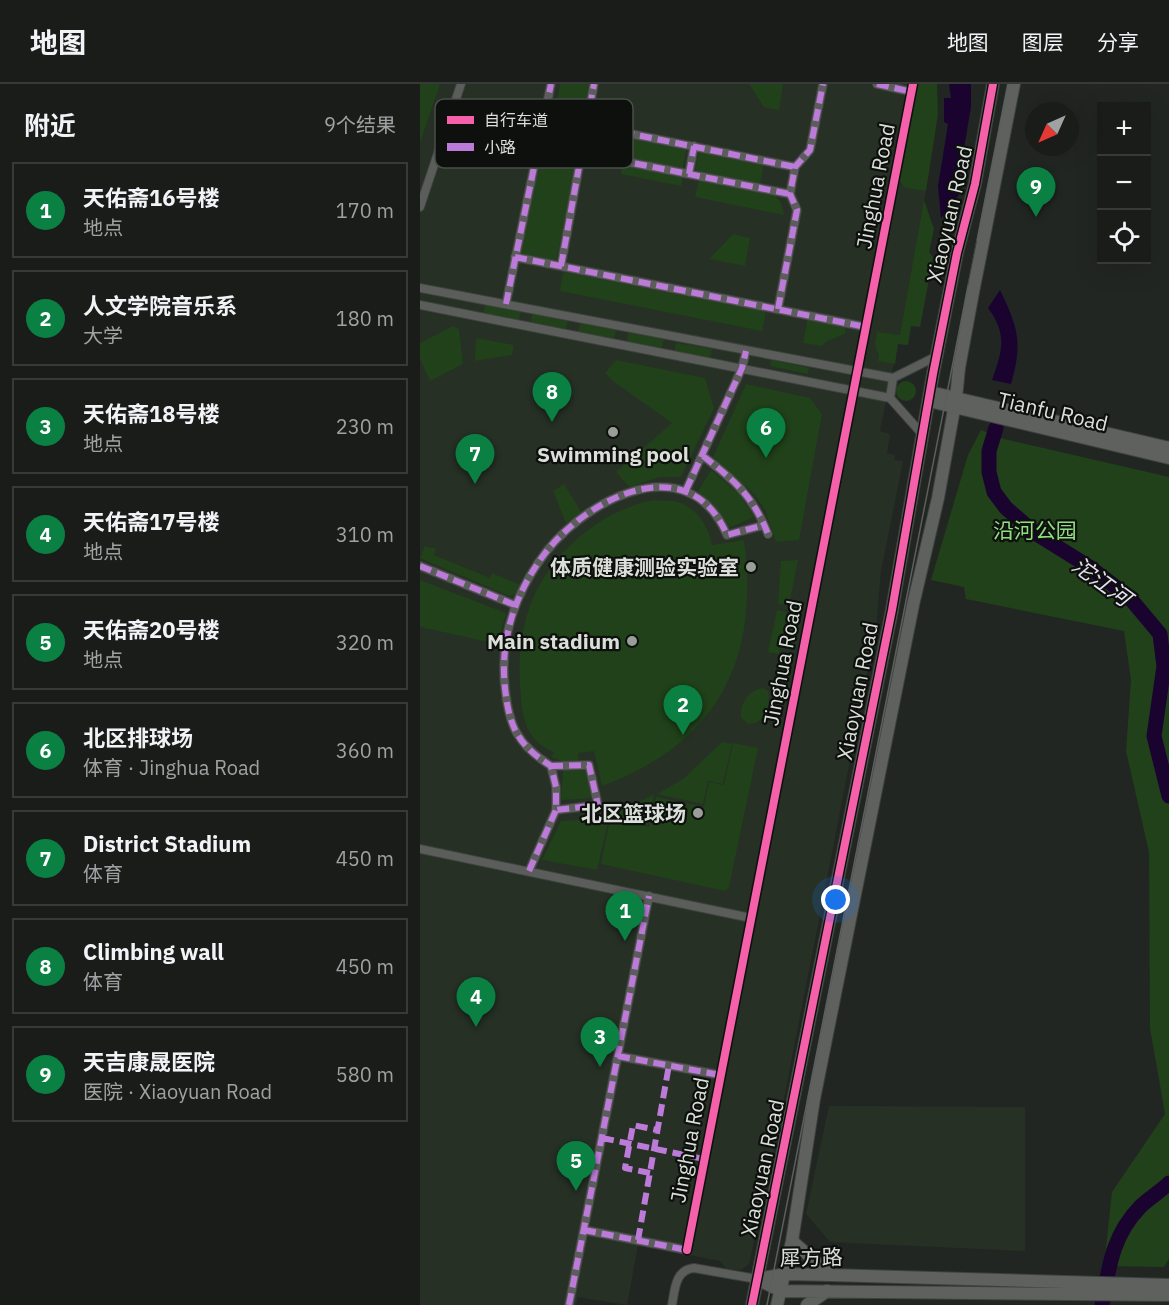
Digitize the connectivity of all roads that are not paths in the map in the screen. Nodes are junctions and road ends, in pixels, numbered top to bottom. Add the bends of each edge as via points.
1 (462, 84) edge
2 (551, 84) edge
3 (594, 84) edge
4 (823, 84) edge
5 (877, 84) edge
6 (993, 84) edge
7 (1014, 84) edge
8 (913, 88) edge
9 (457, 99) edge
10 (548, 99) edge
11 (591, 99) edge
12 (633, 133) edge
13 (694, 146) junction
14 (633, 160) edge
15 (435, 164) edge
16 (795, 167) junction
17 (534, 168) edge
18 (578, 168) edge
19 (689, 174) junction
20 (790, 194) junction
21 (420, 207) edge
22 (516, 257) junction
23 (561, 266) junction
24 (420, 288) edge
25 (506, 304) junction
26 (420, 305) edge
27 (778, 309) junction
28 (866, 327) junction
29 (746, 351) junction
30 (937, 356) junction
31 (742, 368) junction
32 (858, 371) junction
33 (893, 378) junction
34 (854, 391) junction
35 (930, 396) junction
36 (890, 398) junction
37 (955, 402) junction
38 (923, 435) junction
39 (1169, 448) edge
40 (703, 456) junction
41 (1169, 458) edge
42 (686, 490) junction
43 (420, 566) edge
44 (515, 605) junction
45 (551, 766) junction
46 (556, 810) junction
47 (420, 849) edge
48 (529, 871) junction
49 (650, 896) junction
50 (751, 918) junction
51 (618, 1056) junction
52 (720, 1075) junction
53 (584, 1230) junction
54 (792, 1241) junction
55 (786, 1274) junction
56 (831, 1275) junction
57 (757, 1279) junction
58 (1168, 1287) edge
59 (1099, 1289) junction
60 (781, 1291) junction
61 (827, 1291) junction
62 (1064, 1299) edge
63 (569, 1305) edge
64 (672, 1305) edge
65 (752, 1305) edge
66 (777, 1305) edge
67 (807, 1305) edge

1 - 9 street
2 - 10 street
3 - 11 street
4 - 16 street via 810,150
5 - 8 street
6 - 30 street, Xiaoyuan Road
7 - 37 street, Xiaoyuan Road, bridge
8 - 28 street, Jinghua Road
12 - 13 street
13 - 16 street
13 - 19 street
14 - 19 street
15 - 21 street
16 - 20 street
17 - 22 street
18 - 23 street
19 - 20 street
20 - 27 street via 797,210
22 - 23 street
22 - 25 street
23 - 27 street
24 - 25 street
25 - 29 street
26 - 31 street
27 - 28 street
28 - 32 street, Jinghua Road
29 - 31 street
29 - 32 street
30 - 33 street
30 - 35 street, Xiaoyuan Road
31 - 34 street
31 - 40 street
32 - 33 street
32 - 34 street, Jinghua Road
33 - 36 street
34 - 36 street
34 - 50 street, Jinghua Road
35 - 37 street, Tianfu Road
35 - 38 street, Xiaoyuan Road
36 - 38 street
37 - 39 street, Tianfu Road
37 - 41 street, Tianfu Road
37 - 54 street, Xiaoyuan Road via 814,1099
38 - 57 street, Xiaoyuan Road via 892,610
40 - 42 street
40 - 42 street via 746,492 766,529 728,535 709,508
42 - 44 street via 649,487 618,495 596,508 555,541 538,562
43 - 44 street
44 - 45 street via 507,632 507,707 514,731 526,748
45 - 46 street
45 - 46 street via 589,765 598,805
46 - 48 street
47 - 48 street
48 - 49 street
49 - 50 street
49 - 51 street
50 - 52 street, Jinghua Road
51 - 52 street
51 - 53 street
52 - 53 street, Jinghua Road via 687,1250
53 - 63 street
54 - 55 street, Xiaoyuan Road
54 - 56 street
55 - 56 street, 犀方路
55 - 57 street, 犀方路
55 - 60 street, Xiaoyuan Road
56 - 59 street, 犀方路
57 - 60 street, 犀方路
57 - 64 street via 694,1268 685,1270 678,1277
57 - 65 street, Xiaoyuan Road
58 - 59 street, 犀方路
59 - 62 street, 犀方路
60 - 61 street, 犀方路
60 - 66 street, Xiaoyuan Road
61 - 62 street, 犀方路
61 - 67 street

